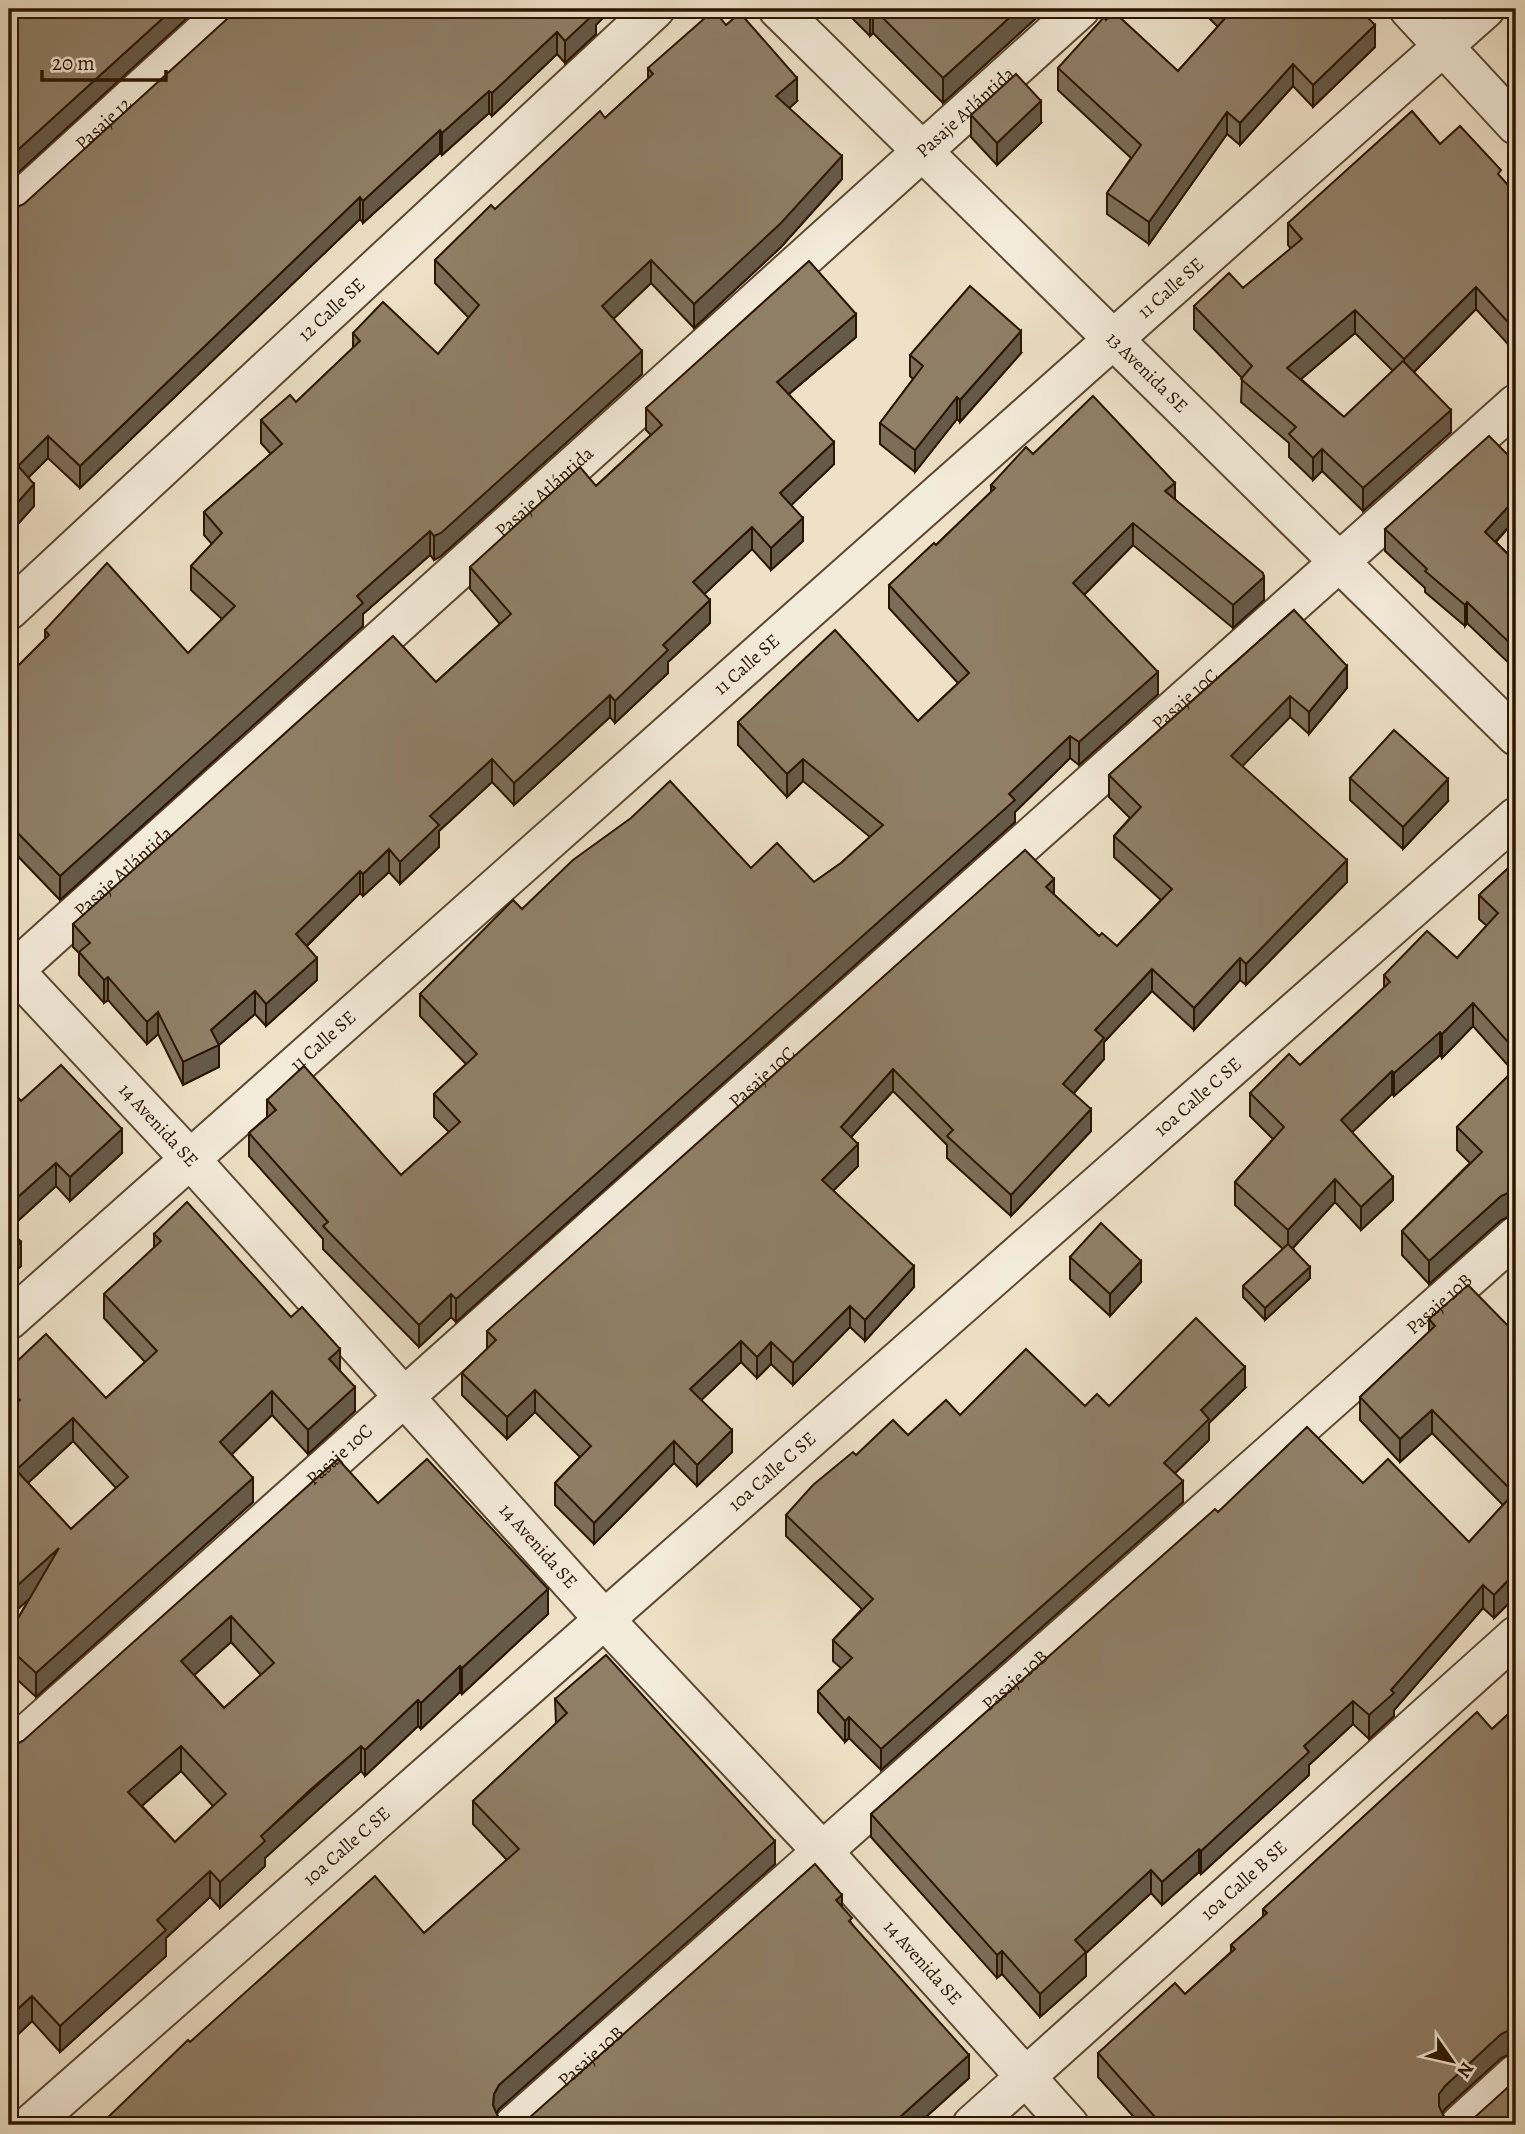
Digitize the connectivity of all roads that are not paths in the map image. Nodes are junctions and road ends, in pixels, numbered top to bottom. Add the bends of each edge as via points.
1 (229, 9) edge
2 (655, 9) edge
3 (778, 9) edge
4 (1080, 9) edge
5 (1409, 9) edge
6 (1485, 9) edge
7 (1443, 46) junction
8 (1516, 124) edge
9 (923, 151) junction
10 (9, 210) edge
11 (1112, 338) junction
12 (1516, 404) edge
13 (1338, 560) junction
14 (9, 610) edge
15 (1516, 736) edge
16 (1516, 817) edge
17 (11, 970) edge
18 (190, 1159) junction
19 (1516, 1236) edge
20 (9, 1320) edge
21 (403, 1398) junction
22 (603, 1618) junction
23 (1516, 1636) edge
24 (9, 1750) edge
25 (824, 1853) junction
26 (1516, 2074) edge
27 (1026, 2077) junction
28 (30, 2125) edge
29 (514, 2125) edge
30 (972, 2125) edge
31 (1069, 2125) edge
32 (1460, 2125) edge

1 - 10 street, Pasaje 12
2 - 14 street, 12 Calle SE
3 - 9 street, 13 Avenida SE
4 - 9 street, Pasaje Atlántida
5 - 7 street
6 - 7 street, 11 Calle SE
7 - 8 street
7 - 11 street, 11 Calle SE
9 - 11 street, 13 Avenida SE
9 - 17 street, Pasaje Atlántida
11 - 13 street, 13 Avenida SE
11 - 18 street, 11 Calle SE
12 - 13 street, Pasaje 10C
13 - 15 street, 13 Avenida SE
13 - 21 street, Pasaje 10C
16 - 22 street, 10a Calle C SE
17 - 18 street, 14 Avenida SE
18 - 20 street, 11 Calle SE
18 - 21 street, 14 Avenida SE
19 - 25 street, Pasaje 10B
21 - 22 street, 14 Avenida SE
21 - 24 street, Pasaje 10C
22 - 25 street, 14 Avenida SE
22 - 28 street, 10a Calle C SE
23 - 27 street, 10a Calle B SE
25 - 27 street, 14 Avenida SE
25 - 29 street, Pasaje 10B
26 - 32 street
27 - 30 street, 10a Calle B SE
27 - 31 street, 14 Avenida SE

